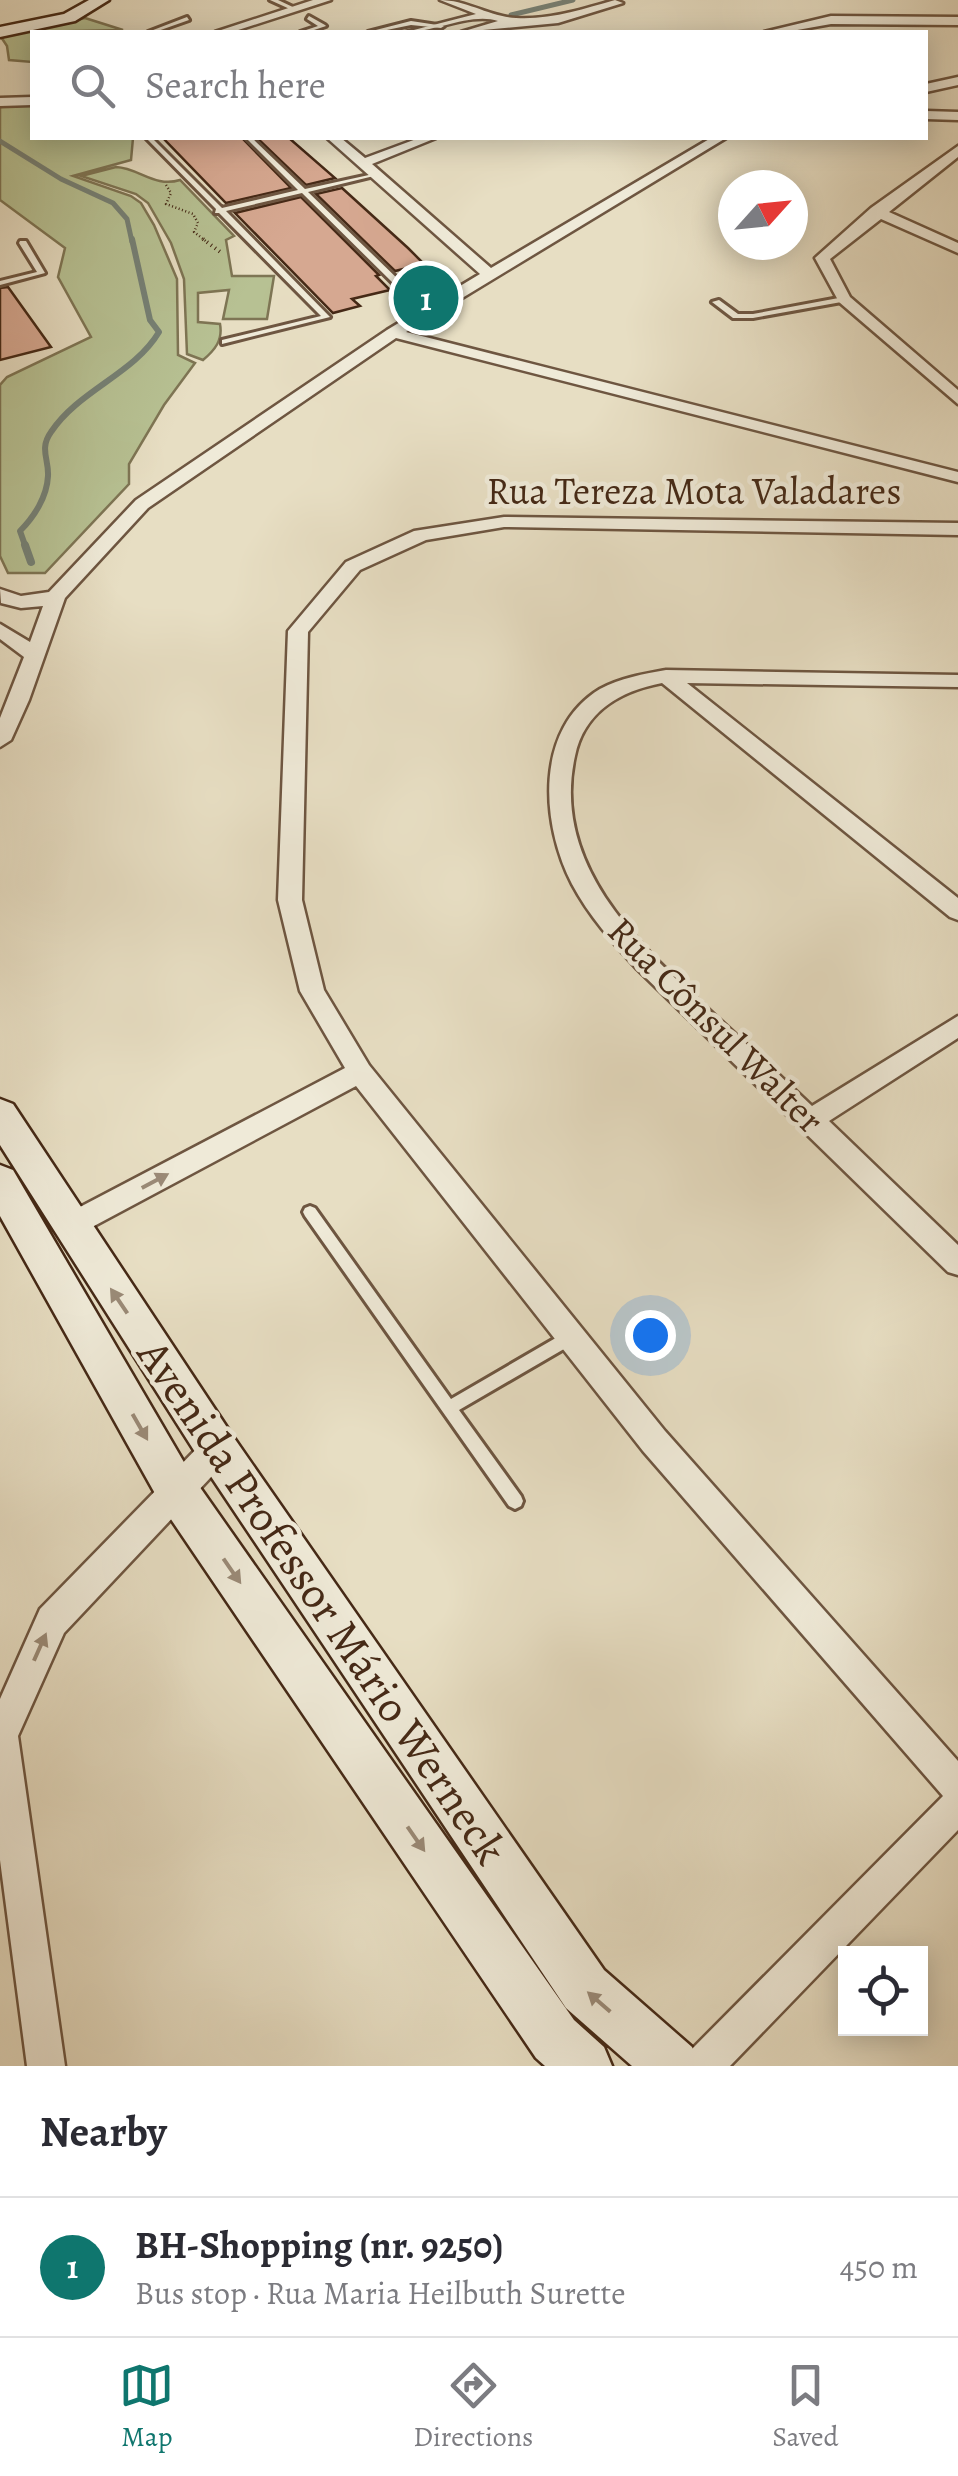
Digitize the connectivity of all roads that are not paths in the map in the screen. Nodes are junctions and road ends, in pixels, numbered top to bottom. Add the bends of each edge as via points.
1 (102, 0) edge
2 (273, 0) edge
3 (325, 0) edge
4 (446, 0) edge
5 (617, 2) dead end
6 (294, 9) junction
7 (490, 14) junction
8 (309, 18) dead end
9 (187, 19) dead end
10 (925, 20) junction
11 (958, 21) edge
12 (512, 22) junction
13 (456, 23) junction
14 (441, 26) junction
15 (157, 30) edge
16 (227, 30) edge
17 (310, 30) edge
18 (380, 30) edge
19 (422, 30) edge
20 (470, 30) edge
21 (478, 30) edge
22 (556, 30) edge
23 (780, 30) edge
24 (0, 32) edge
25 (958, 37) edge
26 (958, 81) edge
27 (928, 88) edge
28 (0, 90) edge
29 (30, 90) edge
30 (30, 101) edge
31 (0, 102) edge
32 (928, 115) edge
33 (958, 116) edge
34 (151, 140) edge
35 (252, 140) edge
36 (336, 140) edge
37 (425, 140) edge
38 (717, 140) edge
39 (958, 150) edge
40 (941, 162) junction
41 (363, 163) junction
42 (958, 170) edge
43 (376, 174) junction
44 (306, 191) junction
45 (218, 211) junction
46 (876, 211) junction
47 (22, 244) dead end
48 (958, 249) edge
49 (490, 275) junction
50 (0, 283) edge
51 (398, 284) dead end
52 (844, 299) junction
53 (716, 302) dead end
54 (393, 333) junction
55 (225, 342) dead end
56 (958, 399) edge
57 (958, 477) edge
58 (958, 529) edge
59 (0, 596) edge
60 (56, 596) junction
61 (0, 630) edge
62 (36, 656) junction
63 (666, 676) junction
64 (958, 681) edge
65 (0, 740) edge
66 (958, 910) edge
67 (958, 1026) edge
68 (360, 1072) junction
69 (0, 1114) edge
70 (810, 1120) junction
71 (11, 1184) edge
72 (310, 1212) dead end
73 (69, 1226) junction
74 (958, 1263) edge
75 (571, 1336) junction
76 (449, 1408) junction
77 (217, 1450) junction
78 (176, 1491) junction
79 (515, 1501) dead end
80 (0, 1736) edge
81 (958, 1787) edge
82 (958, 1805) edge
83 (46, 2066) edge
84 (585, 2066) edge
85 (673, 2066) edge
86 (703, 2066) edge

1 - 24 main road via 70,18
2 - 6 lane
3 - 6 street
4 - 7 street
5 - 12 street via 558,19
6 - 16 street
7 - 12 street
7 - 13 street
8 - 17 lane via 323,26
9 - 15 lane
10 - 11 street
10 - 23 street via 830,20
10 - 25 street
12 - 21 street
12 - 22 street
13 - 14 street
13 - 20 street
14 - 18 lane via 410,23
14 - 19 street
26 - 27 street
28 - 29 street
30 - 31 street
32 - 33 street
34 - 45 lane
35 - 44 lane
36 - 41 street
37 - 41 street
38 - 49 street
39 - 40 street
40 - 42 street
40 - 46 street
41 - 43 street
43 - 44 lane
43 - 49 street
44 - 45 lane
44 - 51 lane
45 - 55 lane via 326,317
46 - 48 street
46 - 52 street via 822,258
47 - 50 lane via 41,272
49 - 54 street
52 - 53 lane via 752,316 736,316
52 - 56 street
54 - 57 street
54 - 60 street via 142,504
58 - 68 street, Rua Tereza Mota Valadares via 504,522 422,534 353,566 298,631 290,900 312,991
59 - 60 street via 32,604
60 - 62 street
61 - 62 street
62 - 65 street
63 - 64 street, Rua Cônsul Walter
63 - 66 street
63 - 70 street, Rua Cônsul Walter via 626,684 592,705 569,734 560,789 566,844 595,902 643,960
67 - 70 street
73 -> 68 street
68 - 75 street, Rua Tereza Mota Valadares
69 - 71 main road, Avenida Professor Mário Werneck
70 - 74 street, Rua Cônsul Walter
71 - 73 main road, Avenida Professor Mário Werneck
71 -> 78 main road, Avenida Professor Mário Werneck
72 - 76 lane
77 -> 73 main road, Avenida Professor Mário Werneck
75 - 76 lane
75 - 81 street, Rua Tereza Mota Valadares
76 - 79 lane
77 - 78 street
85 -> 77 main road, Avenida Professor Mário Werneck via 585,1989
80 -> 78 street via 52,1621
78 -> 84 main road, Avenida Professor Mário Werneck via 555,2039
80 - 83 street
82 - 86 street

